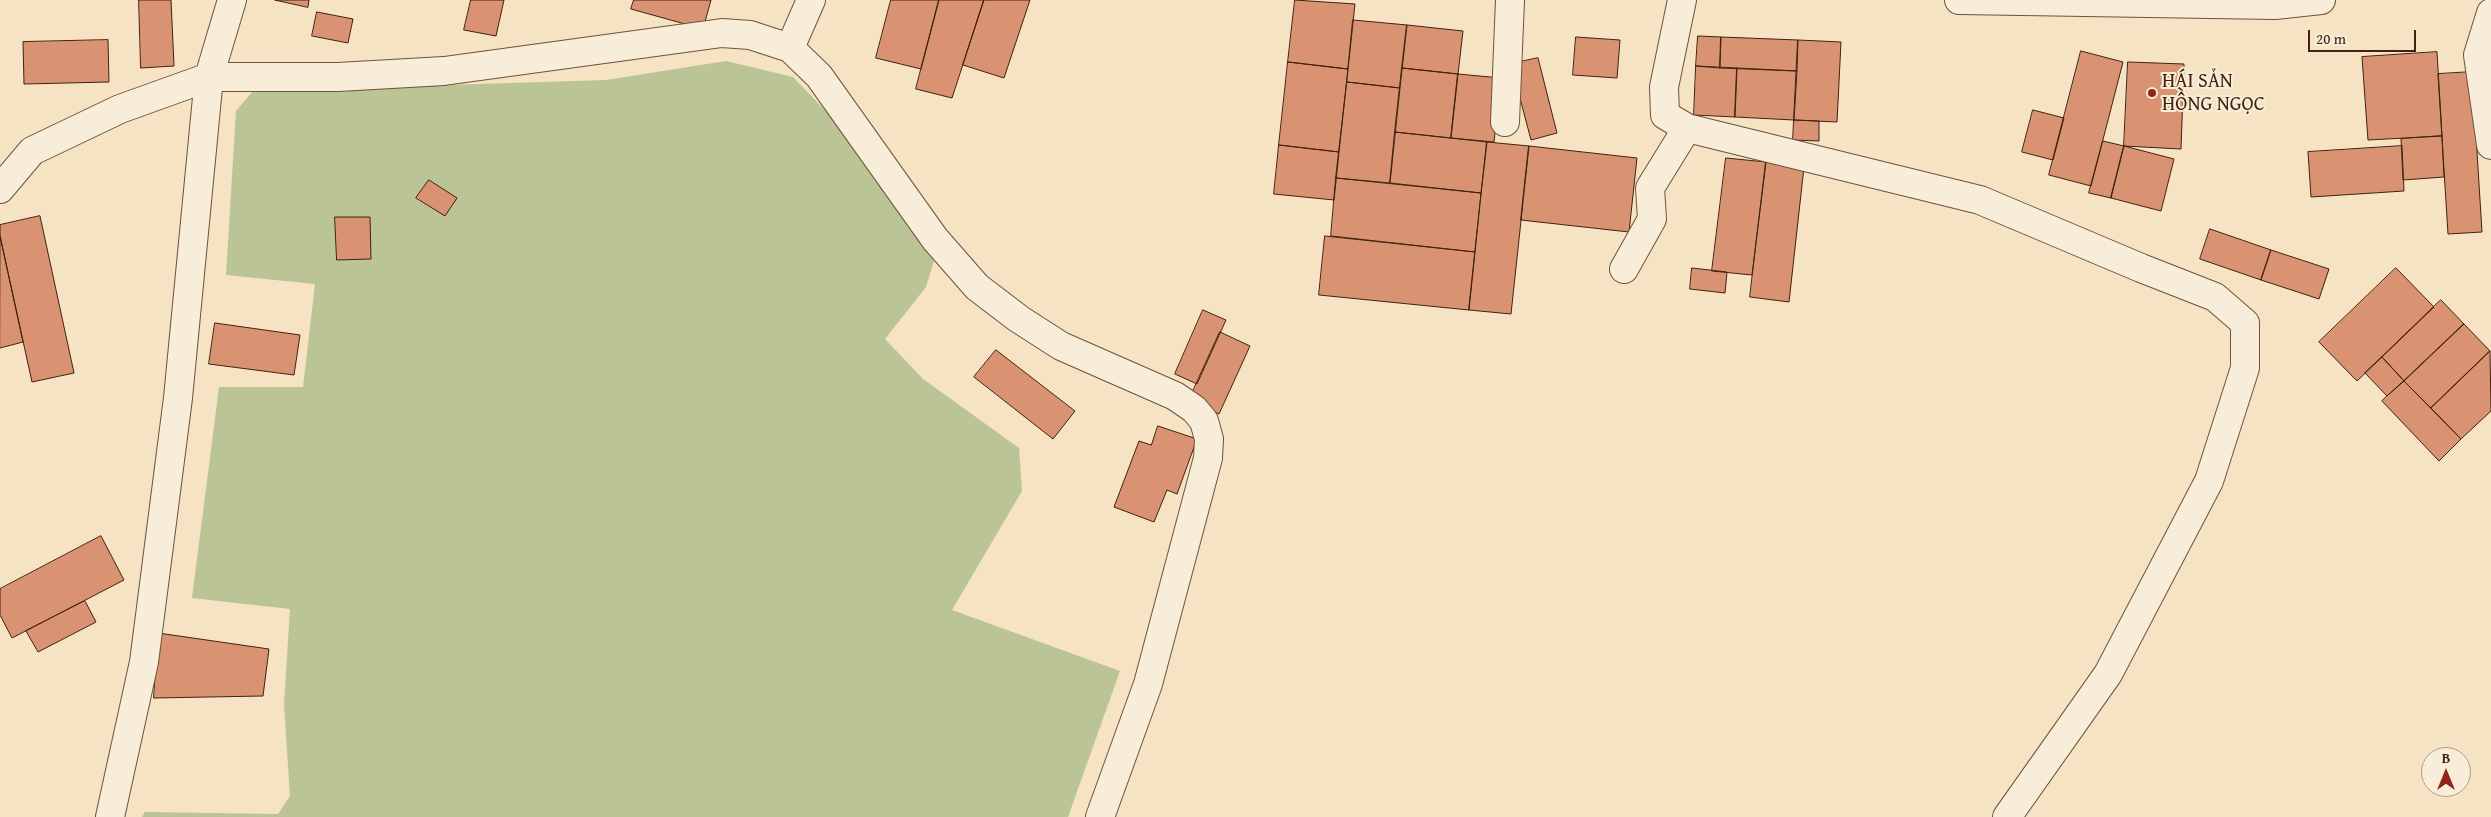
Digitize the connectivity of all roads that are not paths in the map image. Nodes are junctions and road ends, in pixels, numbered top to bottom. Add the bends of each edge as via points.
1 (232, 0) edge
2 (811, 0) edge
3 (1510, 0) edge
4 (1682, 0) edge
5 (1958, 0) edge
6 (2321, 0) edge
7 (2491, 13) edge
8 (790, 48) junction
9 (209, 76) junction
10 (1505, 122) dead end
11 (1687, 128) junction
12 (2491, 145) edge
13 (1, 184) edge
14 (1624, 269) dead end
15 (110, 817) edge
16 (1100, 817) edge
17 (2007, 817) edge

1 - 9 street
2 - 8 street
3 - 10 street
4 - 11 street via 1664,87 1665,115
5 - 6 street via 2275,5
7 - 12 street via 2478,55
8 - 9 street via 750,35 722,33 444,71 338,77
8 - 16 street via 820,76 935,239 977,287 1061,346 1175,396 1194,408 1204,421 1209,439 1208,458 1153,666
9 - 13 street via 120,109 32,151
9 - 15 street via 178,398 144,662
11 - 14 street via 1650,188 1652,219
11 - 17 street via 1980,200 2215,297 2245,323 2245,368 2209,481 2108,674

